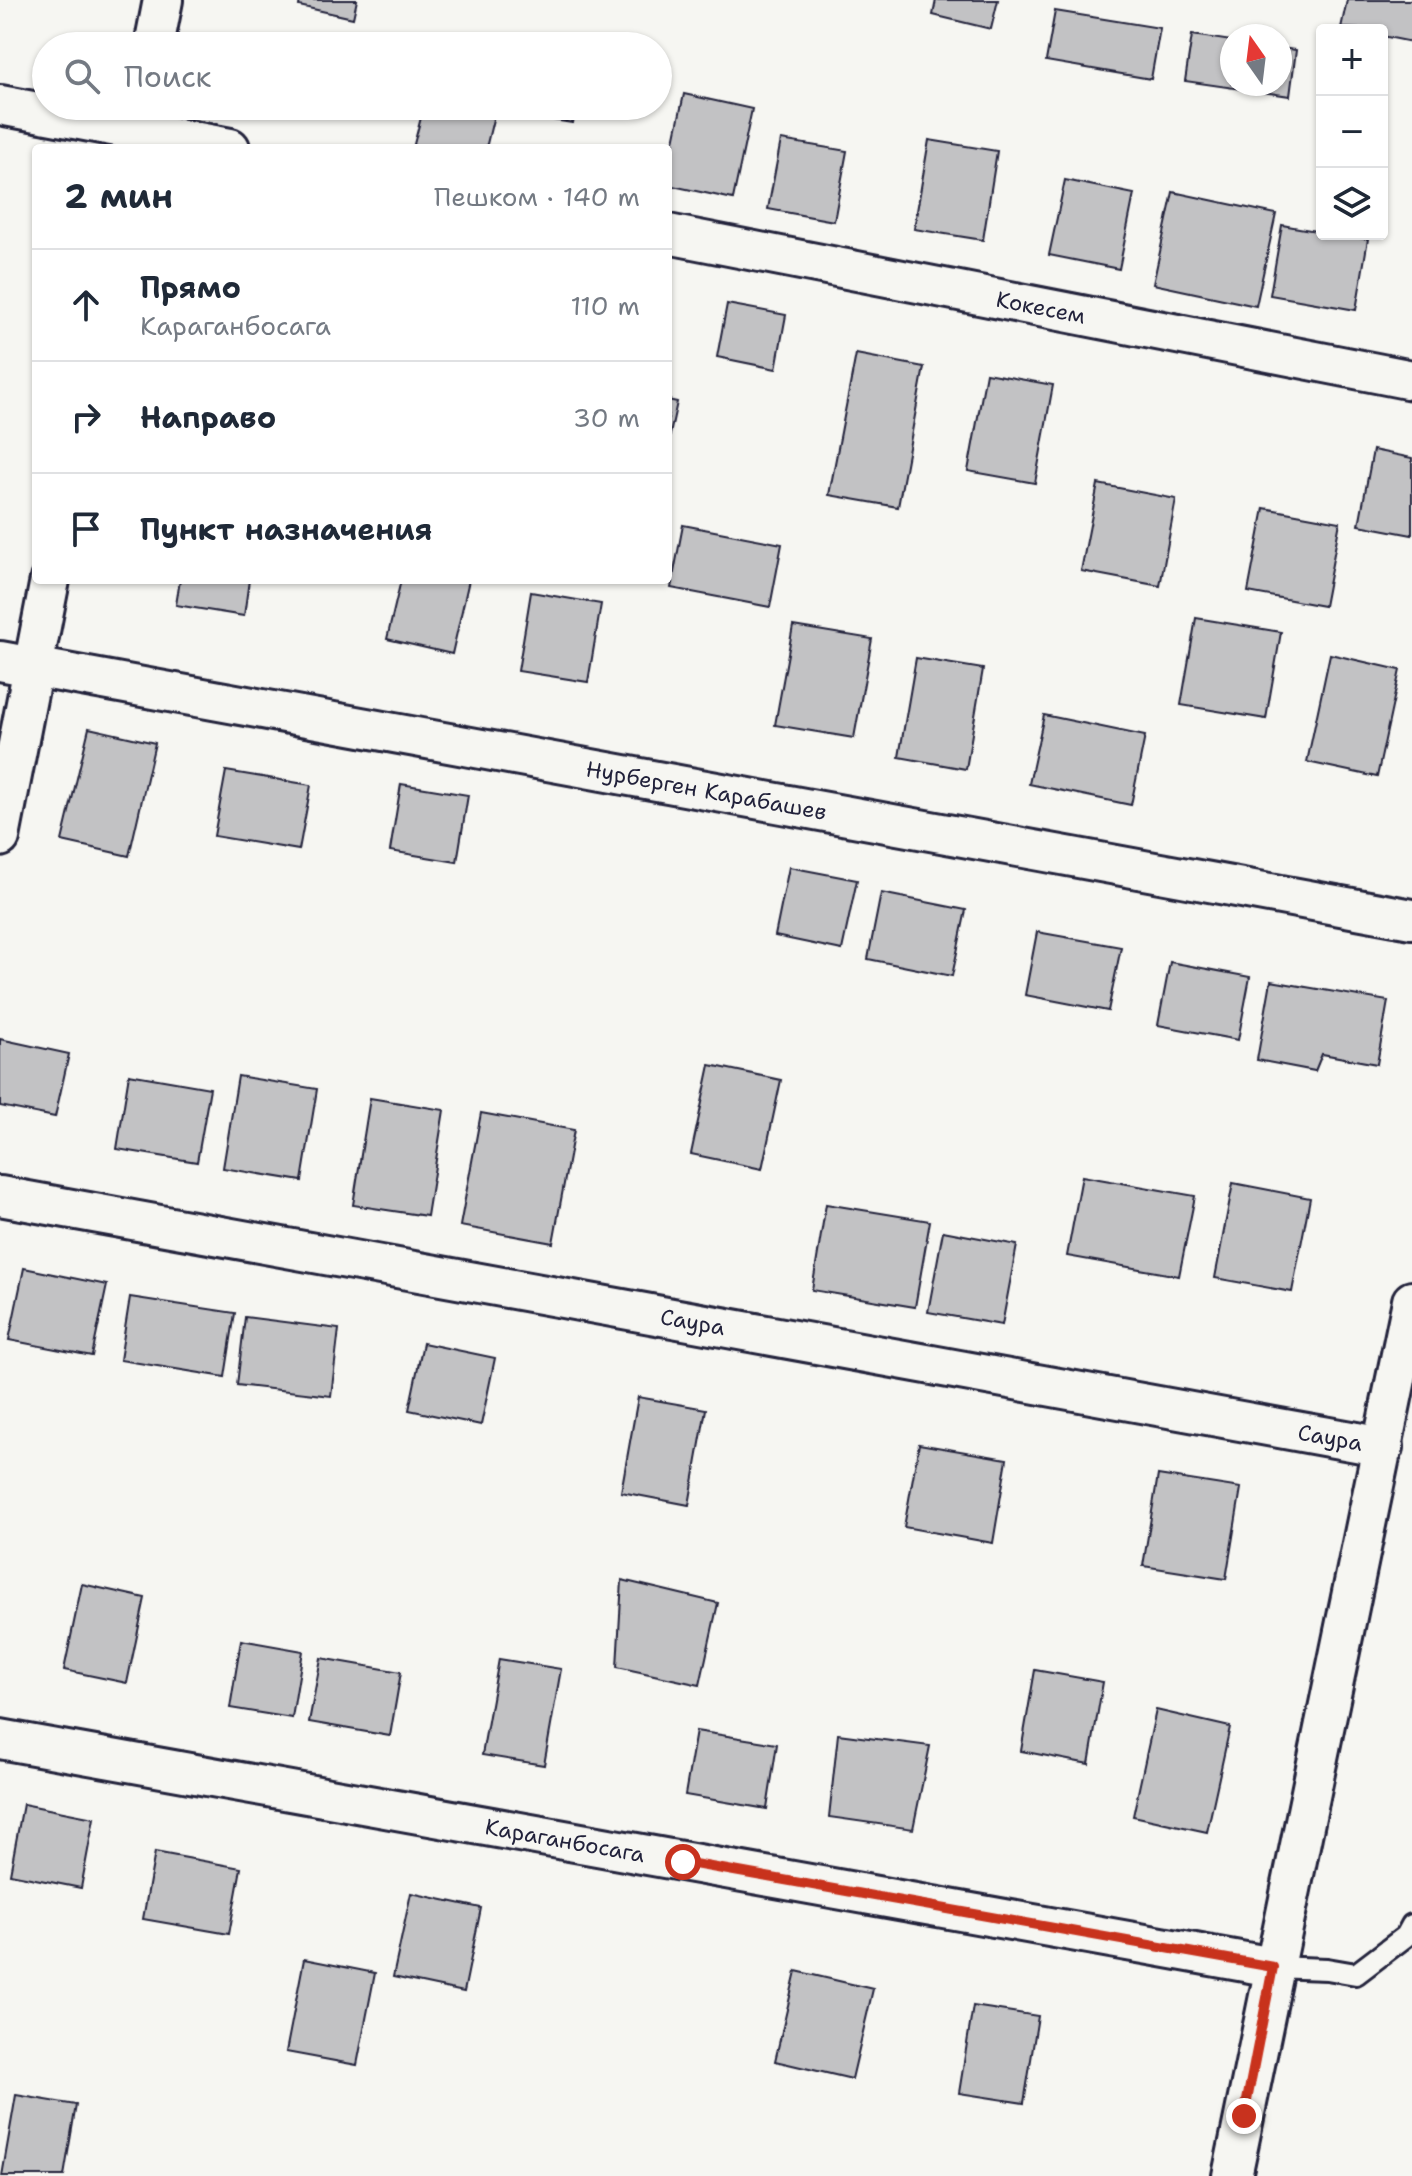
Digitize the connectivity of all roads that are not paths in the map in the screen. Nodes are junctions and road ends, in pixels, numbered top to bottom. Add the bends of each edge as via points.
1 (163, 0) edge
2 (157, 32) edge
3 (0, 105) edge
4 (32, 110) edge
5 (90, 120) edge
6 (138, 128) edge
7 (212, 144) edge
8 (672, 235) edge
9 (1412, 380) edge
10 (48, 584) edge
11 (17, 664) edge
12 (0, 837) edge
13 (1412, 919) edge
14 (0, 1196) edge
15 (1412, 1301) edge
16 (1384, 1447) junction
17 (0, 1739) edge
18 (1412, 1925) edge
19 (1273, 1967) junction
20 (1232, 2176) edge

1 - 2 street
3 - 4 street
5 - 6 street
6 - 7 street
8 - 9 street, Кокесем
10 - 11 street
11 - 12 street
11 - 13 street, Нурберген Карабашев
14 - 16 street, Саура
15 - 16 street
16 - 19 street
17 - 19 street, Караганбосага
18 - 19 lane via 1406,1936 1356,1974
19 - 20 street

